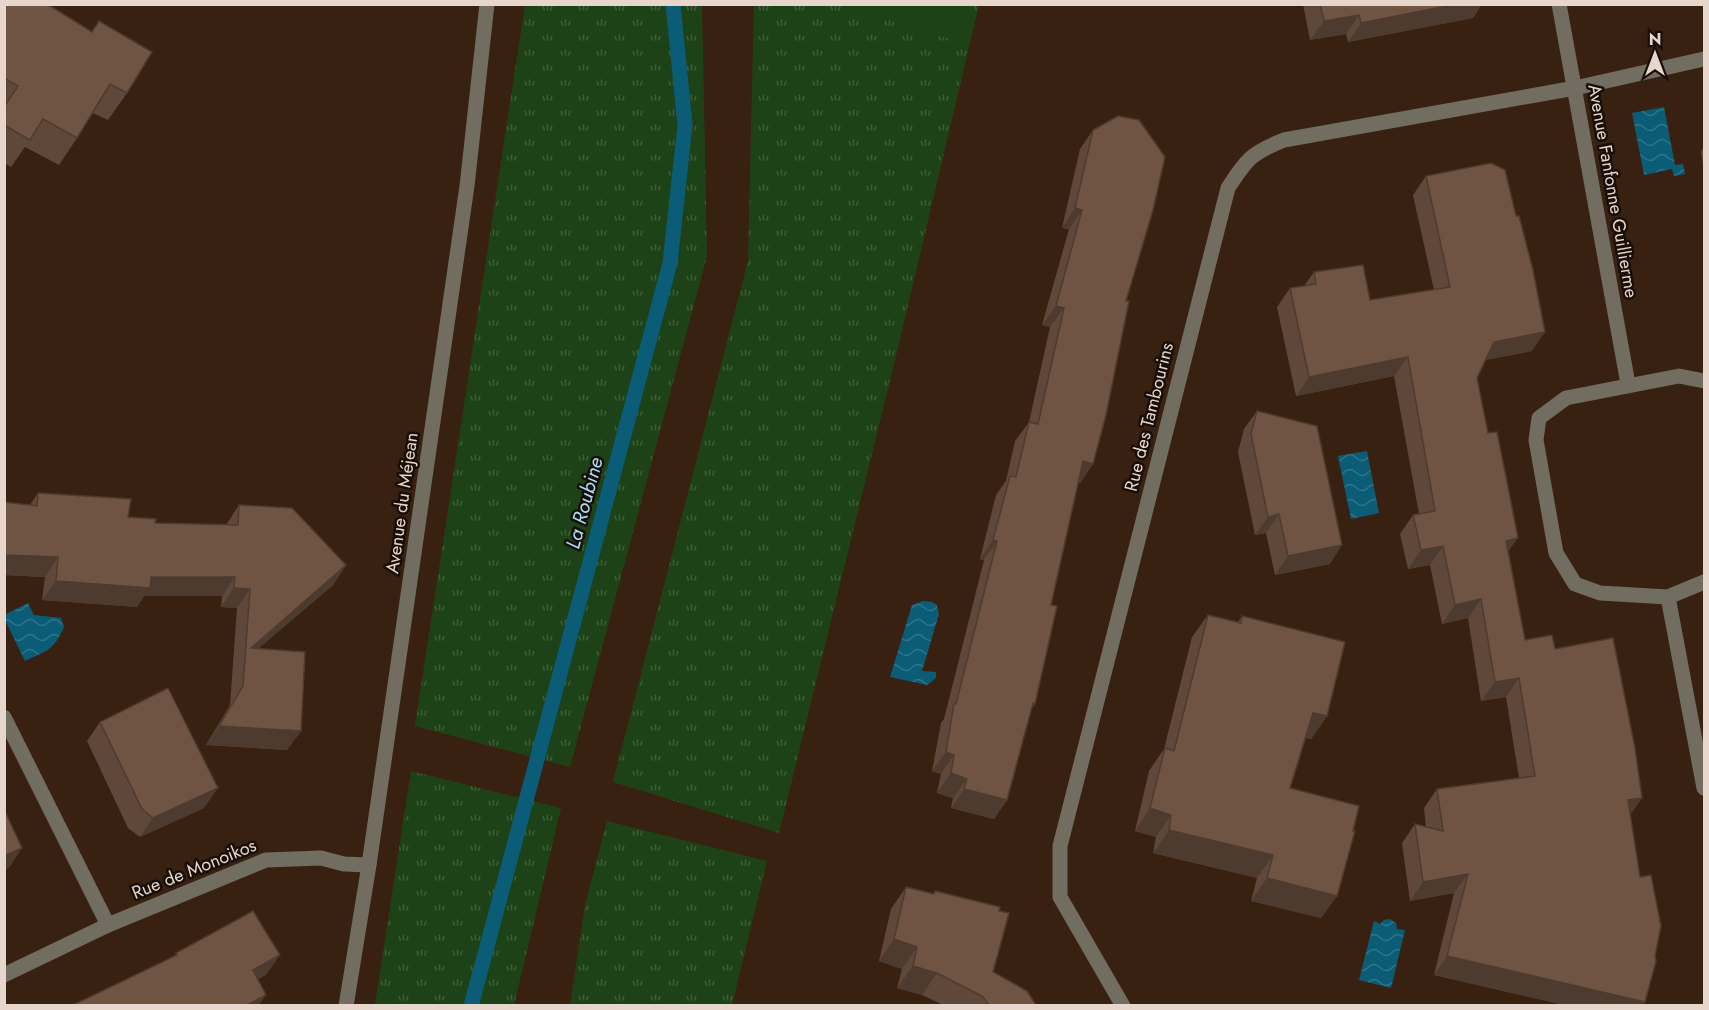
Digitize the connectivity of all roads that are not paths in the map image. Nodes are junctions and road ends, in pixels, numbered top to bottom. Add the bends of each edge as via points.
1 (487, 4) edge
2 (1559, 4) edge
3 (1704, 59) edge
4 (1575, 88) junction
5 (1704, 381) edge
6 (1628, 384) junction
7 (1704, 582) edge
8 (1668, 597) junction
9 (4, 717) edge
10 (1704, 788) edge
11 (369, 866) junction
12 (108, 926) junction
13 (4, 975) edge
14 (346, 1005) edge
15 (1123, 1005) edge

1 - 11 street, Avenue du Méjean via 466,186
2 - 4 street, Avenue Fanfonne Guillierme
3 - 4 street, Rue des Tambourins
4 - 6 street, Avenue Fanfonne Guillierme
4 - 15 street, Rue des Tambourins via 1284,140 1246,160 1228,188 1060,846 1060,897
5 - 6 street via 1679,376
6 - 8 street via 1566,398 1539,418 1536,440 1556,552 1575,584 1600,592
7 - 8 street
8 - 10 street
9 - 12 street
11 - 12 street, Rue de Monoikos via 321,858 266,860
11 - 14 street, Avenue du Méjean
12 - 13 street, Rue de Monoikos

